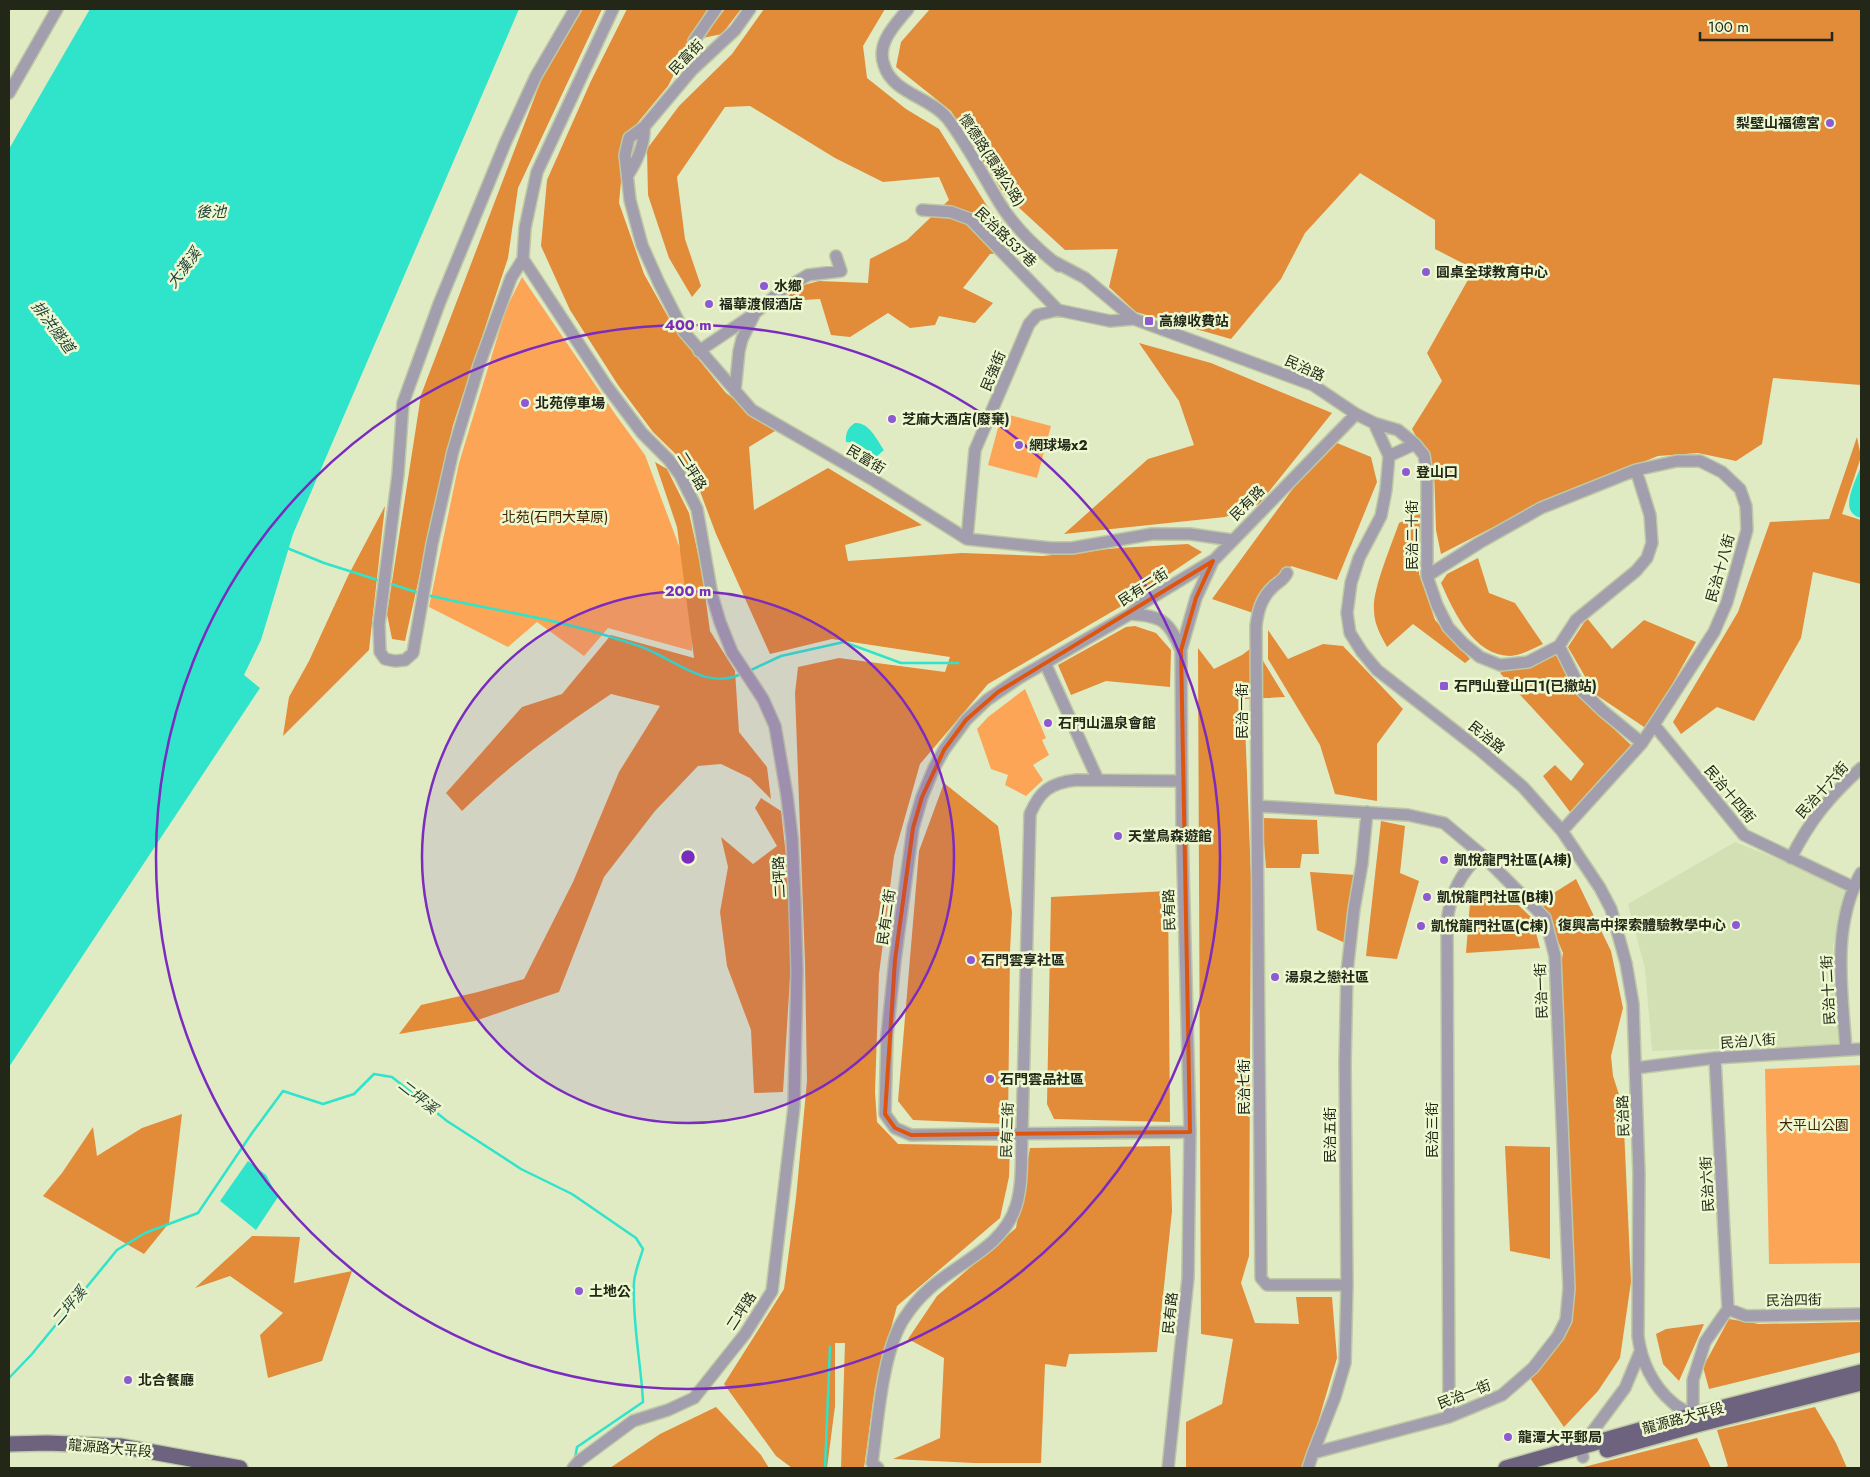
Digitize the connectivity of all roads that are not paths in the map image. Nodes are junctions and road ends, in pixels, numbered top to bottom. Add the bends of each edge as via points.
1 (57, 9) edge
2 (575, 9) edge
3 (613, 9) edge
4 (716, 9) edge
5 (750, 9) edge
6 (908, 9) edge
7 (692, 70) junction
8 (9, 93) edge
9 (922, 210) dead end
10 (836, 256) dead end
11 (523, 259) junction
12 (1058, 310) junction
13 (755, 313) junction
14 (1134, 319) junction
15 (699, 351) junction
16 (735, 391) junction
17 (1356, 414) junction
18 (1374, 423) junction
19 (1415, 444) junction
20 (1389, 456) junction
21 (1636, 470) junction
22 (966, 539) junction
23 (1232, 540) junction
24 (1213, 561) junction
25 (1287, 573) dead end
26 (1427, 576) junction
27 (1130, 614) junction
28 (1559, 646) junction
29 (1182, 650) junction
30 (1045, 663) junction
31 (1655, 726) junction
32 (1642, 743) junction
33 (1861, 768) edge
34 (1098, 780) junction
35 (1181, 780) junction
36 (1257, 806) junction
37 (1367, 812) junction
38 (1562, 831) junction
39 (1481, 854) junction
40 (1792, 858) junction
41 (1861, 873) edge
42 (1853, 887) junction
43 (1861, 1049) edge
44 (1846, 1050) junction
45 (1715, 1058) junction
46 (1636, 1068) junction
47 (1190, 1132) junction
48 (1022, 1135) junction
49 (1346, 1285) junction
50 (1728, 1309) junction
51 (1861, 1314) edge
52 (1640, 1352) junction
53 (1861, 1372) edge
54 (1861, 1383) edge
55 (1449, 1417) junction
56 (1695, 1420) junction
57 (9, 1444) edge
58 (1582, 1452) junction
59 (1313, 1453) junction
60 (240, 1468) edge
61 (572, 1468) edge
62 (878, 1468) edge
63 (1168, 1468) edge
64 (1308, 1468) edge
65 (1506, 1468) edge
66 (1543, 1468) edge

1 - 8 street
2 - 11 street via 536,76 506,141 403,403 398,474 379,624 380,652 385,659 395,662 413,653 432,544 453,451 479,365 511,278
3 - 11 street via 537,172 525,228
4 - 7 street via 694,41
5 - 7 street, 民富街 via 735,30
6 - 14 street, 懷德路(環湖公路) via 883,43 882,58 889,76 947,118 1000,203 1038,250
7 - 15 street, 民富街 via 644,127 636,162 628,175 630,200 642,246 671,310
9 - 12 street, 民治路537巷 via 951,212 970,219
10 - 13 street via 841,271 808,275
11 - 61 street, 二坪路 via 606,385 642,433 680,475 697,509 720,622 732,652 763,698 774,726 792,838 795,903 794,1107 772,1291 745,1334 694,1398 633,1421
12 - 14 street via 1110,321
12 - 22 street, 民強街 via 1037,315 1030,324 975,450
13 - 15 street
13 - 16 street via 740,345
14 - 17 street, 民治路 via 1313,385
15 - 16 street, 民富街
16 - 22 street, 民富街 via 752,410 875,481
17 - 18 street, 民治路
17 - 23 street, 民有路
18 - 19 street, 民治二十街 via 1398,430
18 - 20 street, 民治路
19 - 20 street
19 - 26 street, 民治二十街 via 1424,456 1428,474
20 - 38 street, 民治路 via 1381,516 1359,558 1351,583 1350,633 1377,670 1523,787
21 - 26 street, 民治十八街 via 1541,508
21 - 28 street, 民治二十街 via 1650,515 1652,543 1647,558 1576,620
21 - 31 street, 民治十八街 via 1677,461 1700,461 1722,472 1740,489 1746,506 1747,530 1727,602 1714,632
22 - 23 street, 民富街 via 1051,548 1072,548 1152,534 1190,534
23 - 24 street, 民有路
24 - 27 street, 民有二街
24 - 29 street, 民有路 via 1196,598
25 - 36 street, 民治一街 via 1259,605 1256,626
26 - 28 street, 民治二十街 via 1448,627 1480,657 1500,665 1528,662
27 - 29 street via 1162,621 1173,630
27 - 30 street, 民有二街
28 - 32 street via 1581,690
29 - 35 street, 民有路
30 - 34 street
30 - 48 street, 民有二街 via 987,700 966,720 934,768 913,828 887,1036 885,1114 896,1128 912,1135
31 - 32 street, 民治十八街
31 - 40 street, 民治十四街 via 1744,835
32 - 38 street, 民治十八街
33 - 40 street, 民治十六街 via 1821,809 1805,831
34 - 35 street, 民有三街
34 - 48 street, 民有三街 via 1061,781 1037,798 1030,814
35 - 47 street, 民有路
36 - 37 street, 民治一街
36 - 49 street, 民治七街 via 1261,1278 1267,1285
37 - 39 street, 民治一街 via 1408,815 1444,823
37 - 49 street, 民治五街 via 1347,972
38 - 46 street, 民治路 via 1611,909 1628,971
39 - 55 street, 民治三街 via 1453,891 1447,921
39 - 55 street, 民治一街 via 1545,918 1555,956 1569,1288 1566,1320 1533,1368 1502,1395
40 - 42 street, 民治十四街
41 - 42 street, 民治十二街
42 - 44 street, 民治十二街 via 1840,952
43 - 44 street, 民治八街
44 - 45 street, 民治八街
45 - 46 street, 民治八街
45 - 50 street, 民治六街
46 - 52 street, 民治路
47 - 48 street, 民有二街
47 - 63 street, 民有路 via 1188,1278
48 - 62 street, 民有三街 via 1020,1187 1010,1221 994,1242 928,1290 904,1318 888,1353 872,1463
49 - 59 street, 民治五街 via 1345,1363
50 - 51 street, 民治四街 via 1746,1316
50 - 56 street via 1705,1342 1693,1380
52 - 56 street via 1659,1389
52 - 58 street via 1625,1388
53 - 56 main road, 龍源路大平段
54 - 56 main road, 龍源路大平段
55 - 59 street, 民治一街
56 - 58 main road, 龍源路大平段
57 - 60 main road, 龍源路大平段 via 120,1446
58 - 65 main road, 龍源路大平段
58 - 66 main road, 龍源路大平段
59 - 64 street

